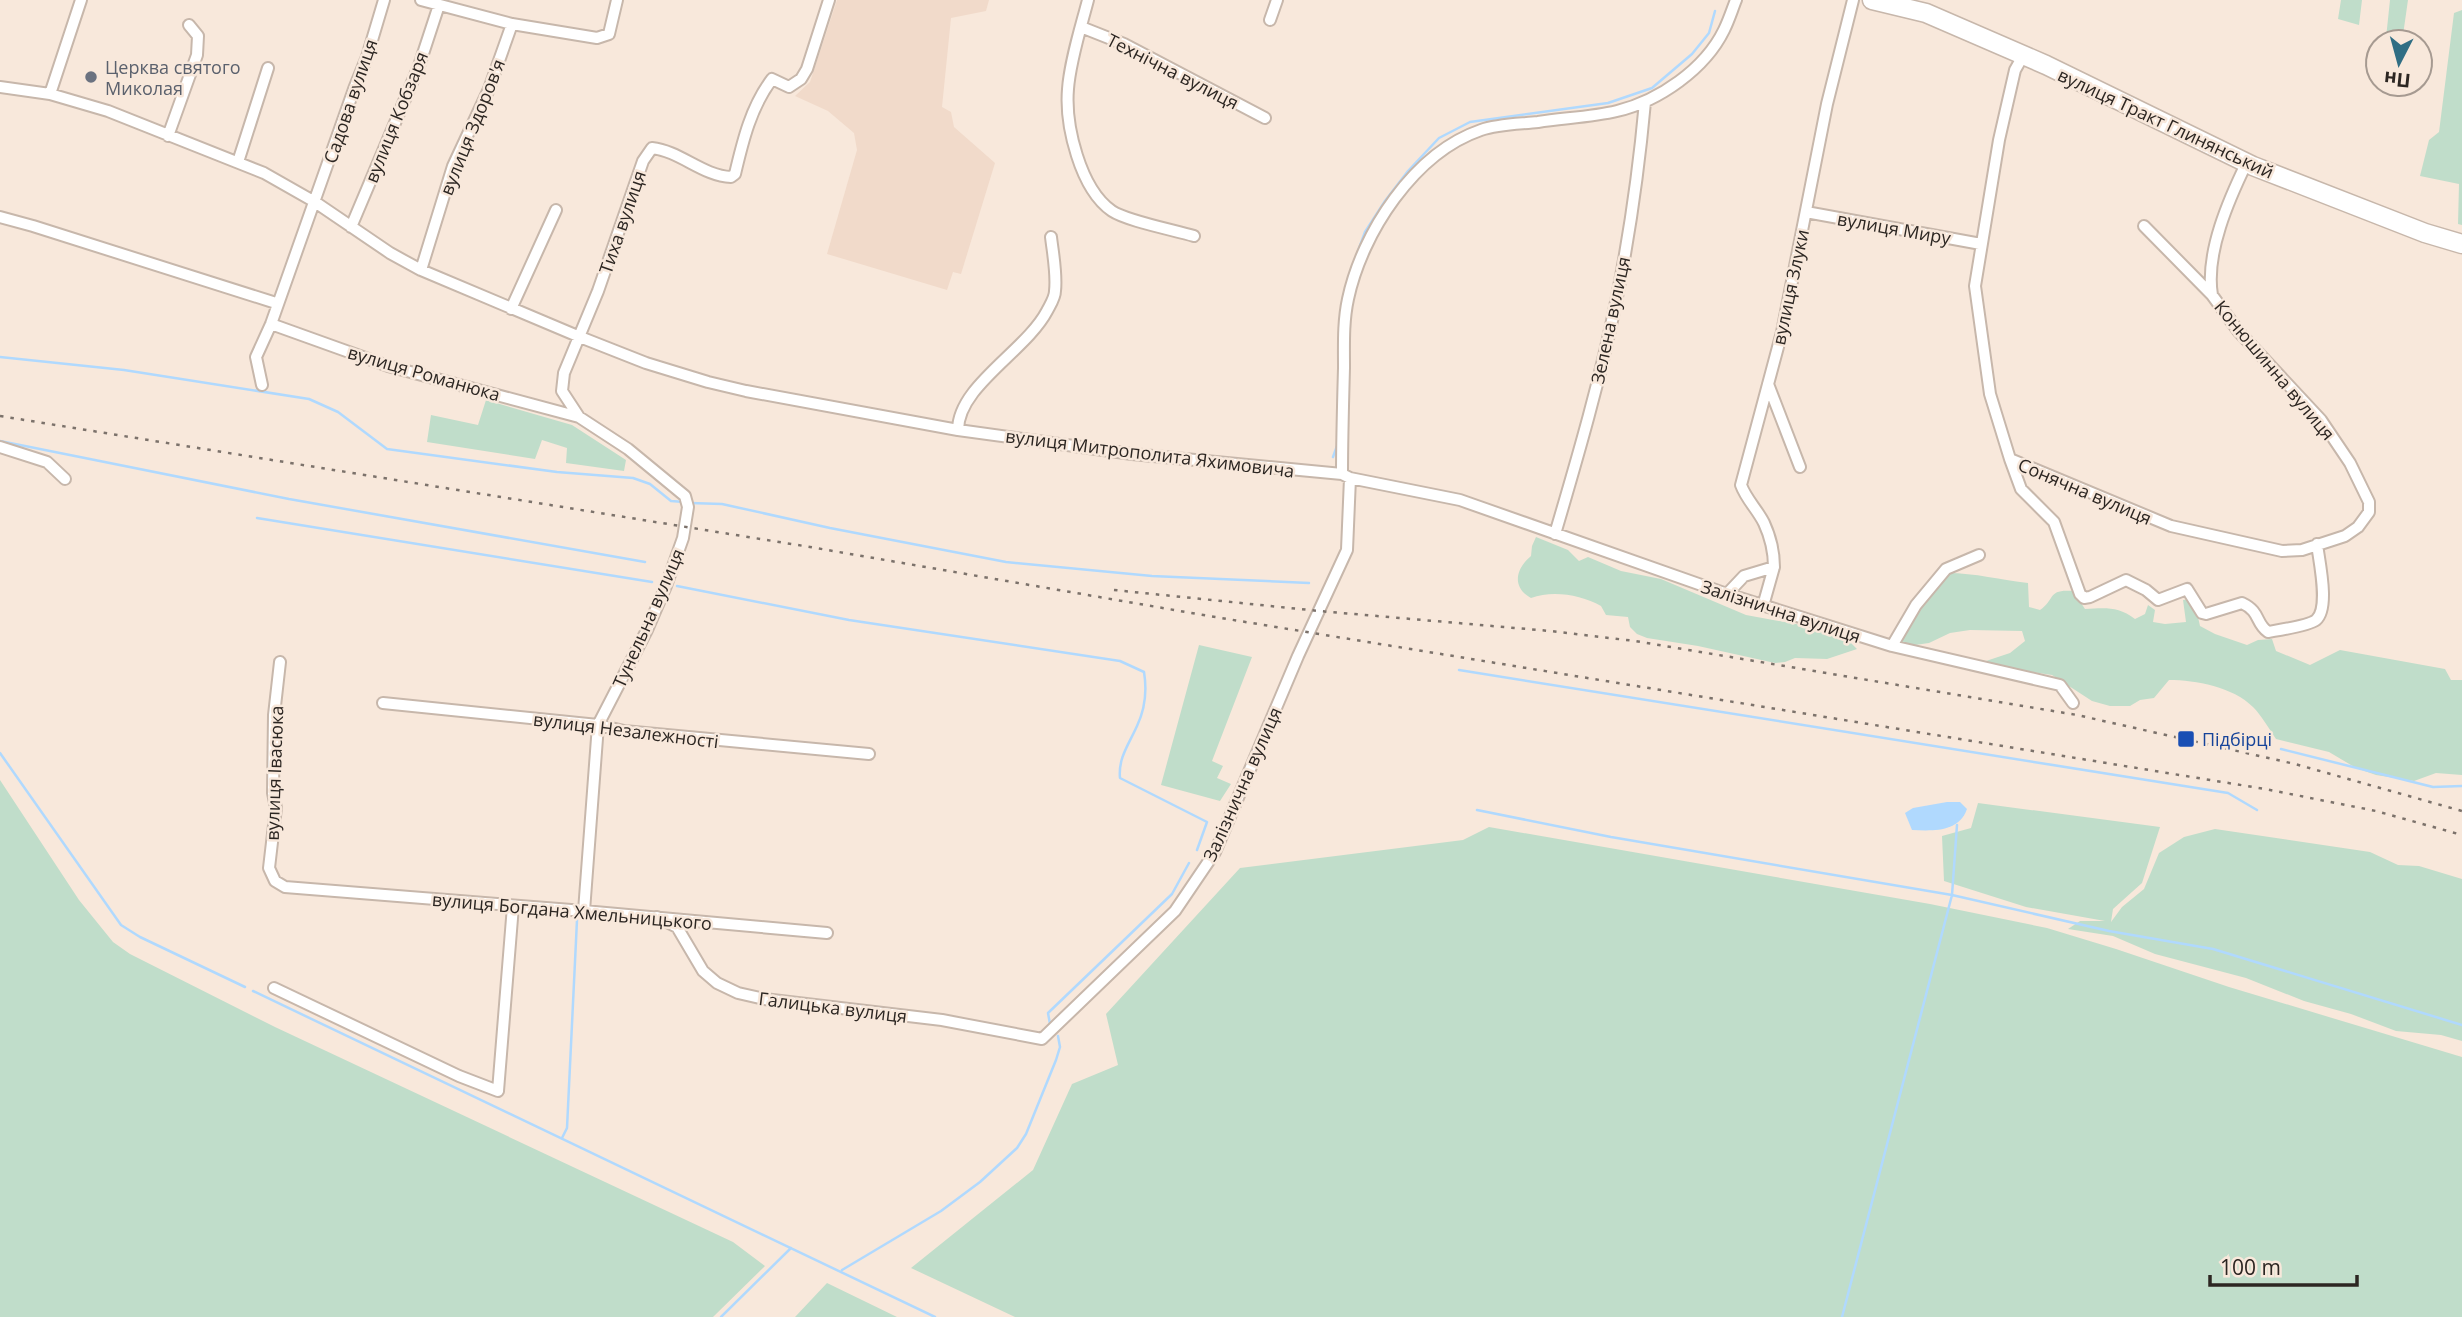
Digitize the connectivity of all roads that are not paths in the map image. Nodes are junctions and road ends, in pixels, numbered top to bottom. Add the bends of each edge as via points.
1 (81, 0) edge
2 (384, 0) edge
3 (421, 0) edge
4 (617, 0) edge
5 (830, 0) edge
6 (1088, 0) edge
7 (1278, 0) edge
8 (1736, 0) edge
9 (1853, 0) edge
10 (1872, 0) edge
11 (439, 5) junction
12 (1270, 20) dead end
13 (512, 24) junction
14 (189, 25) dead end
15 (1081, 27) junction
16 (2023, 56) junction
17 (268, 68) dead end
18 (0, 87) edge
19 (50, 94) junction
20 (1646, 102) junction
21 (1265, 117) dead end
22 (168, 136) junction
23 (238, 162) junction
24 (2247, 162) junction
25 (315, 202) junction
26 (556, 210) dead end
27 (1806, 212) junction
28 (0, 217) edge
29 (2144, 226) dead end
30 (351, 227) junction
31 (1194, 236) dead end
32 (1051, 237) dead end
33 (1981, 244) junction
34 (2462, 244) edge
35 (421, 270) junction
36 (2212, 295) junction
37 (276, 303) junction
38 (511, 309) junction
39 (271, 324) junction
40 (580, 337) junction
41 (1768, 384) junction
42 (262, 385) dead end
43 (579, 417) junction
44 (958, 430) junction
45 (0, 447) edge
46 (2010, 459) junction
47 (1800, 467) dead end
48 (1346, 476) junction
49 (65, 479) dead end
50 (687, 502) joint
51 (1555, 534) junction
52 (2317, 544) junction
53 (1979, 555) dead end
54 (1774, 567) junction
55 (1727, 594) junction
56 (1763, 606) junction
57 (1892, 646) junction
58 (280, 662) dead end
59 (2073, 703) dead end
60 (383, 704) dead end
61 (598, 725) junction
62 (869, 754) dead end
63 (317, 891) joint
64 (513, 906) junction
65 (584, 911) junction
66 (657, 917) junction
67 (827, 933) dead end
68 (274, 988) dead end
69 (1042, 1040) joint

1 - 19 street
2 - 25 street, Садова вулиця
3 - 11 street
4 - 13 street via 609,34 597,38
5 - 40 street, Тиха вулиця via 805,74 789,87 772,79 758,97 735,174 731,177 652,148 643,161
6 - 15 street
7 - 12 street
8 - 20 street, Залізнична вулиця via 1706,57
9 - 27 street, вулиця Злуки
10 - 16 main road, вулиця Тракт Глинянський via 1926,13
11 - 13 street
11 - 30 street, вулиця Кобзаря via 419,66
13 - 35 street, вулиця Здоров'я via 489,89 453,166
14 - 22 street via 198,36 198,51
15 - 21 street, Технічна вулиця via 1124,44
15 - 31 street via 1068,89 1072,135 1082,170 1102,201 1120,215
16 - 24 main road, вулиця Тракт Глинянський
16 - 33 street, Сонячна вулиця via 2015,70
17 - 23 street
18 - 19 street, вулиця Митрополита Яхимовича
19 - 22 street, вулиця Митрополита Яхимовича
20 - 48 street, Залізнична вулиця via 1616,112 1483,129 1454,141 1410,181 1364,249 1348,300
20 - 51 street, Зелена вулиця via 1617,299
22 - 23 street, вулиця Митрополита Яхимовича
23 - 25 street, вулиця Митрополита Яхимовича
24 - 34 main road, вулиця Тракт Глинянський
24 - 36 street via 2233,191 2212,262
25 - 30 street, вулиця Митрополита Яхимовича
25 - 37 street
26 - 38 street
27 - 33 street, вулиця Миру
27 - 41 street, вулиця Злуки
28 - 37 street
29 - 36 street, Конюшинна вулиця
30 - 35 street, вулиця Митрополита Яхимовича
32 - 44 street via 1055,293 1031,334 970,396 961,410
33 - 46 street, Сонячна вулиця via 1975,286 1988,380
35 - 38 street, вулиця Митрополита Яхимовича
36 - 52 street, Конюшинна вулиця via 2239,332 2321,420 2369,502 2369,512 2358,527
37 - 39 street
38 - 40 street, вулиця Митрополита Яхимовича
39 - 42 street via 256,357
39 - 43 street, вулиця Романюка via 388,366
40 - 43 street, вулиця Романюка via 564,373 562,391
40 - 44 street, вулиця Митрополита Яхимовича via 646,363 746,391
41 - 47 street
41 - 54 street, вулиця Злуки via 1741,485 1764,524
43 - 50 street, вулиця Романюка via 628,449
44 - 48 street, вулиця Митрополита Яхимовича
45 - 49 street via 47,462
46 - 52 street, Сонячна вулиця via 2171,526 2282,551
46 - 52 street via 2021,489 2054,522 2084,598 2126,580 2158,600 2187,589 2202,613 2242,603 2257,614 2268,632 2315,621 2322,612
48 - 51 street, Залізнична вулиця via 1460,500
48 - 69 street, Залізнична вулиця via 1347,550 1214,852 1175,911
50 - 61 street, Тунельна вулиця via 684,531 666,586
51 - 55 street, Залізнична вулиця
53 - 57 street via 1946,569 1916,605
54 - 55 street via 1744,576
54 - 56 street, вулиця Злуки
55 - 56 street, Залізнична вулиця
56 - 57 street, Залізнична вулиця
57 - 59 street, Залізнична вулиця via 2060,685
58 - 63 street, вулиця Івасюка via 274,715 276,808 269,868 275,881 285,887
60 - 61 street, вулиця Незалежності
61 - 62 street, вулиця Незалежності
61 - 65 street, Тунельна вулиця
63 - 64 street, вулиця Богдана Хмельницького
64 - 65 street, вулиця Богдана Хмельницького
64 - 68 street via 498,1091
65 - 66 street, вулиця Богдана Хмельницького
66 - 67 street, вулиця Богдана Хмельницького
66 - 69 street, Галицька вулиця via 677,928 703,971 738,993 942,1020

